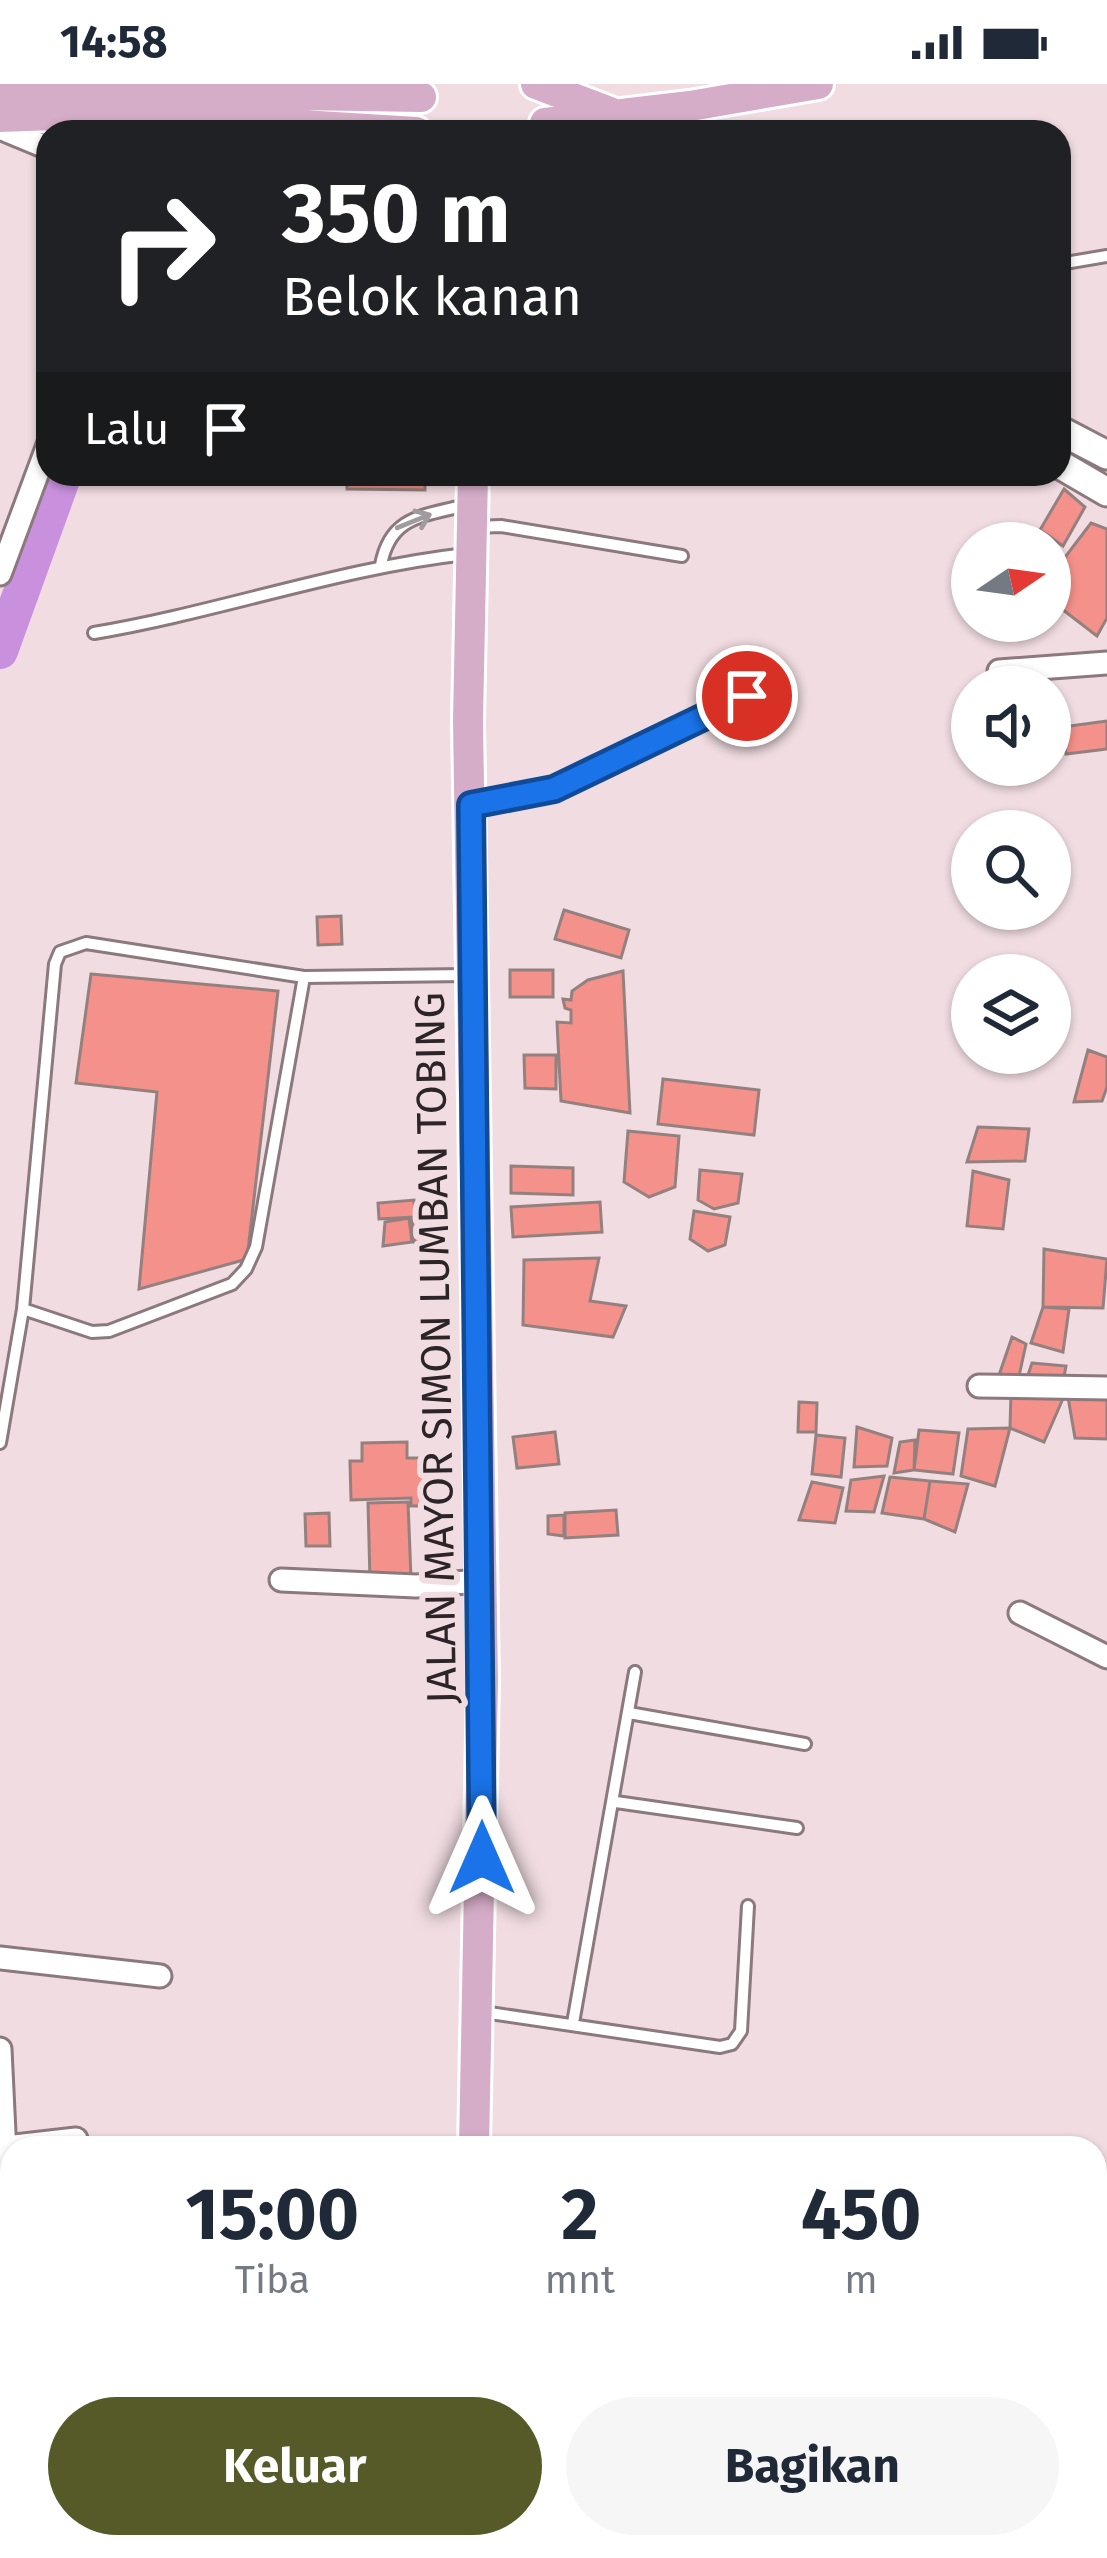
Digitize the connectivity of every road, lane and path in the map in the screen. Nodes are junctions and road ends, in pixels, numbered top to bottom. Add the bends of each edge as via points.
1 (534, 84) edge
2 (818, 84) edge
3 (0, 90) edge
4 (425, 90) edge
5 (148, 96) edge
6 (46, 102) junction
7 (690, 106) junction
8 (616, 114) junction
9 (0, 117) edge
10 (327, 120) edge
11 (419, 120) edge
12 (543, 120) edge
13 (586, 120) edge
14 (674, 120) edge
15 (0, 128) edge
16 (36, 143) edge
17 (1107, 256) edge
18 (1071, 262) edge
19 (1071, 436) edge
20 (1107, 455) edge
21 (1071, 471) edge
22 (36, 477) edge
23 (1107, 492) edge
24 (472, 514) edge
25 (682, 556) dead end
26 (380, 566) junction
27 (0, 574) edge
28 (94, 633) dead end
29 (1107, 663) edge
30 (1061, 666) edge
31 (762, 697) dead end
32 (471, 805) junction
33 (472, 975) junction
34 (304, 977) junction
35 (23, 1309) junction
36 (979, 1386) dead end
37 (1107, 1388) edge
38 (0, 1443) edge
39 (281, 1580) dead end
40 (480, 1581) junction
41 (1019, 1613) dead end
42 (1107, 1657) edge
43 (635, 1672) dead end
44 (629, 1713) junction
45 (805, 1744) dead end
46 (616, 1802) junction
47 (797, 1828) dead end
48 (748, 1906) dead end
49 (0, 1958) edge
50 (160, 1976) dead end
51 (479, 2012) junction
52 (573, 2024) junction
53 (0, 2049) edge
54 (4, 2136) edge
55 (474, 2136) edge

1 - 8 main road
1 - 12 main road
2 - 7 main road
3 - 6 main road
4 - 5 main road
4 - 11 main road
5 - 6 main road
5 - 6 main road via 109,113
5 - 10 main road
6 - 9 main road
7 - 8 main road
7 - 14 main road
8 - 13 main road
15 - 16 street
17 - 18 lane
19 - 20 street
21 - 23 street
22 - 27 street
24 - 25 lane via 501,526
24 - 26 lane
26 -> 24 lane via 397,526
24 - 32 main road, JALAN MAYOR SIMON LUMBAN TOBING
26 - 28 lane
29 - 30 street
31 - 32 lane via 733,699 554,789
32 - 33 main road, JALAN MAYOR SIMON LUMBAN TOBING
33 - 34 lane
33 - 40 main road, JALAN MAYOR SIMON LUMBAN TOBING
34 - 35 lane via 246,1269 232,1284 109,1331
34 - 35 lane via 86,943 60,952
35 - 38 lane
36 - 37 street
39 - 40 street
40 - 51 main road, JALAN MAYOR SIMON LUMBAN TOBING
41 - 42 street
43 - 44 lane
44 - 45 lane
44 - 46 lane
46 - 47 lane
46 - 52 lane
48 - 52 lane via 741,2031 732,2044
49 - 50 street
51 - 52 lane
51 - 55 main road, JALAN MAYOR SIMON LUMBAN TOBING
53 - 54 street

